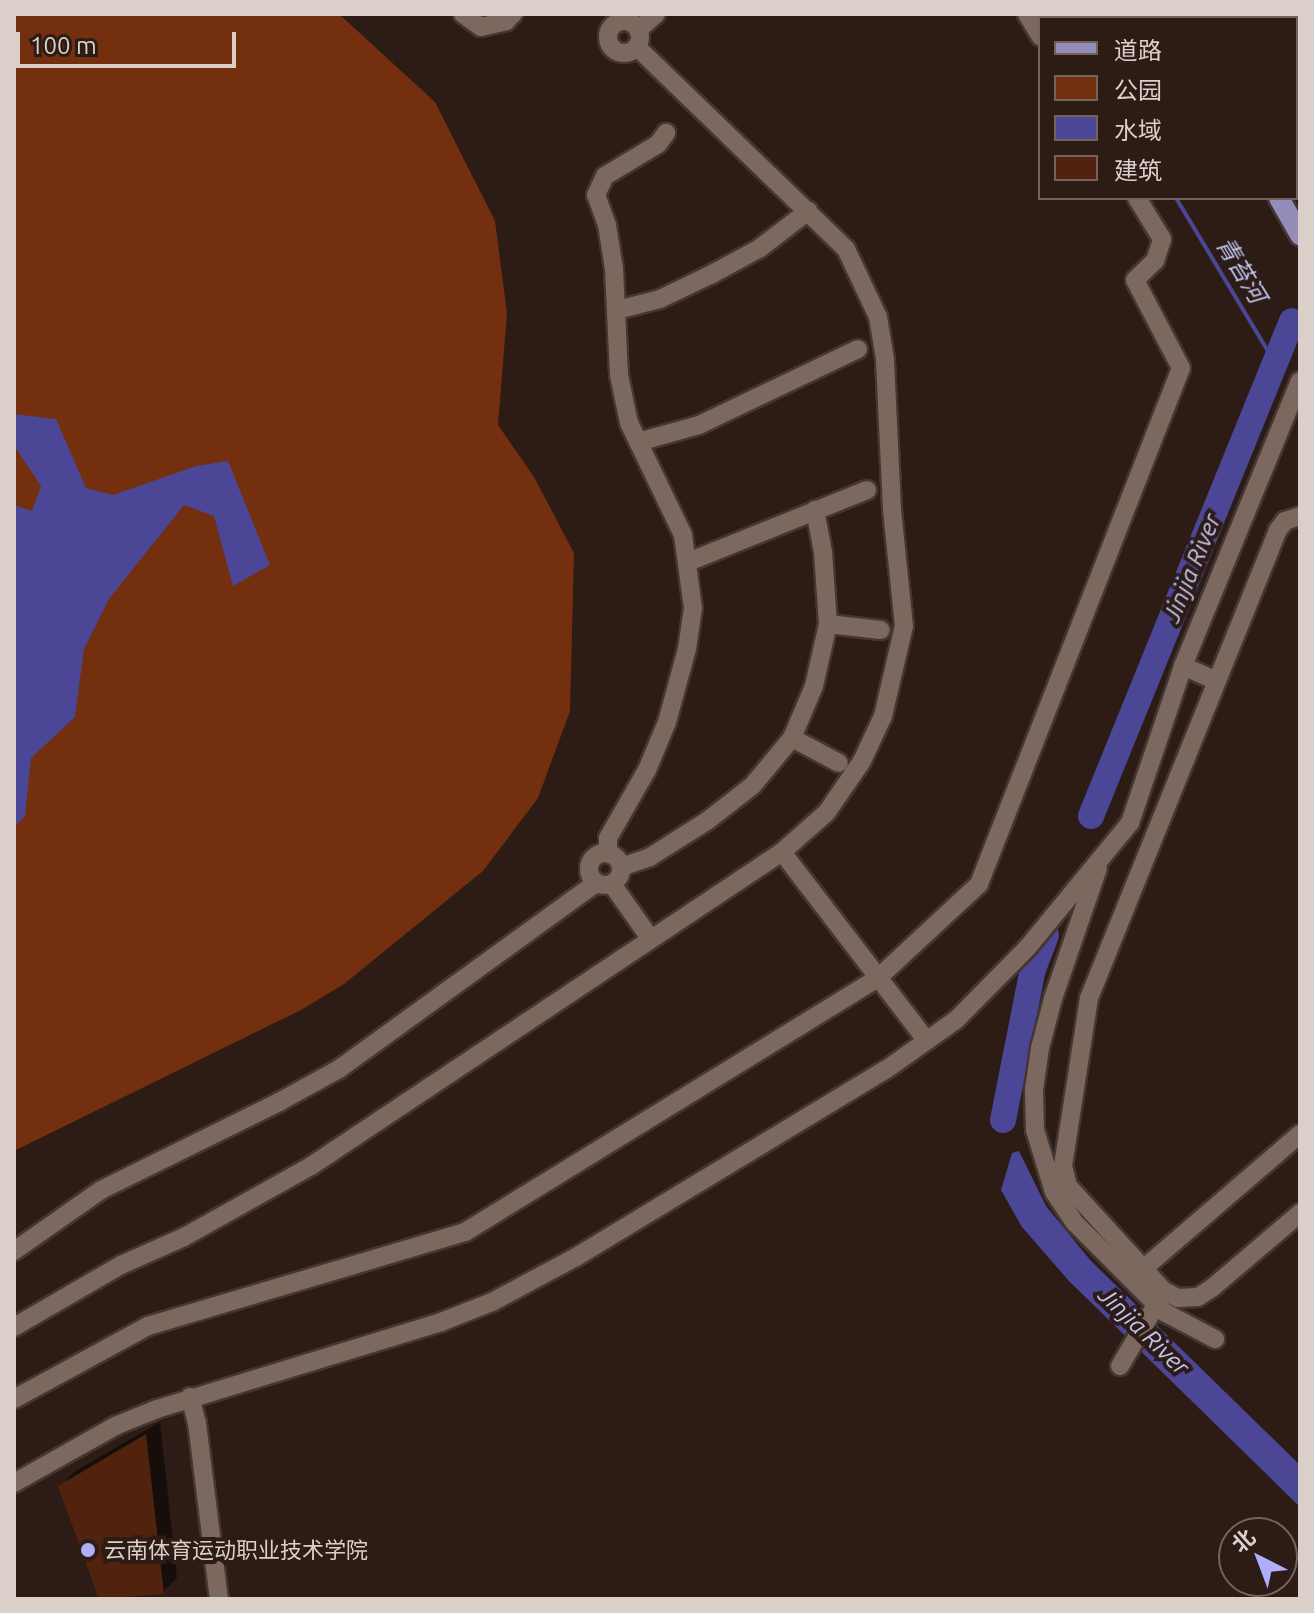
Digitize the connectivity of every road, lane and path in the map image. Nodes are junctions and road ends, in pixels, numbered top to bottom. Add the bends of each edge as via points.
1 (463, 14) edge
2 (513, 14) edge
3 (594, 14) edge
4 (656, 14) edge
5 (1027, 14) edge
6 (610, 27) junction
7 (1038, 33) edge
8 (637, 38) junction
9 (666, 133) dead end
10 (1138, 200) edge
11 (1280, 200) edge
12 (808, 211) junction
13 (1300, 235) edge
14 (617, 310) junction
15 (858, 349) dead end
16 (1300, 381) edge
17 (638, 442) junction
18 (867, 490) dead end
19 (815, 510) junction
20 (1300, 516) edge
21 (688, 562) junction
22 (828, 624) junction
23 (881, 630) dead end
24 (1183, 666) junction
25 (1217, 681) junction
26 (792, 738) junction
27 (839, 763) dead end
28 (1130, 823) junction
29 (1156, 833) junction
30 (782, 852) junction
31 (1102, 858) junction
32 (609, 872) junction
33 (650, 938) junction
34 (878, 978) junction
35 (926, 1040) junction
36 (1300, 1134) edge
37 (1300, 1213) edge
38 (14, 1251) edge
39 (1143, 1269) junction
40 (1153, 1311) junction
41 (14, 1327) edge
42 (1215, 1339) dead end
43 (1120, 1366) dead end
44 (190, 1397) junction
45 (14, 1399) edge
46 (14, 1483) edge
47 (219, 1599) edge

1 - 2 street via 481,27
3 - 6 street
4 - 8 street
5 - 7 street
6 - 8 street via 622,20 634,24
6 - 8 street via 607,39 613,51 626,54
8 - 12 street
9 - 14 street via 658,144 605,176 596,195 607,225
10 - 34 street via 1162,239 1155,261 1135,280 1181,368 979,884
11 - 13 main road
12 - 14 street via 760,248 712,274 660,299
12 - 30 street via 846,249 878,317 904,626 883,716 862,761 827,812
14 - 17 street via 619,375
15 - 17 street via 699,425
16 - 24 street
17 - 21 street via 683,535
18 - 19 street
19 - 21 street
19 - 22 street
20 - 25 street via 1278,530
21 - 32 street via 693,608 687,649 647,770 608,838
22 - 23 street
22 - 26 street via 814,686
24 - 25 street
24 - 28 street
25 - 29 street
26 - 27 street
26 - 32 street via 753,785 719,812 650,857
28 - 29 street
28 - 31 street
29 - 39 street via 1089,998 1063,1166 1068,1186
30 - 33 street
30 - 34 street
31 - 35 street via 985,995
31 - 40 street via 1040,1048 1035,1130 1061,1206
32 - 33 street
32 - 38 street via 339,1069 101,1190
33 - 41 street via 311,1166
34 - 35 street
34 - 45 street via 465,1232 148,1326
35 - 44 street via 887,1069 590,1249 492,1302
36 - 39 street
37 - 39 street via 1198,1297 1178,1298 1164,1291
40 - 42 street
40 - 43 street
44 - 46 street via 115,1426
44 - 47 street

